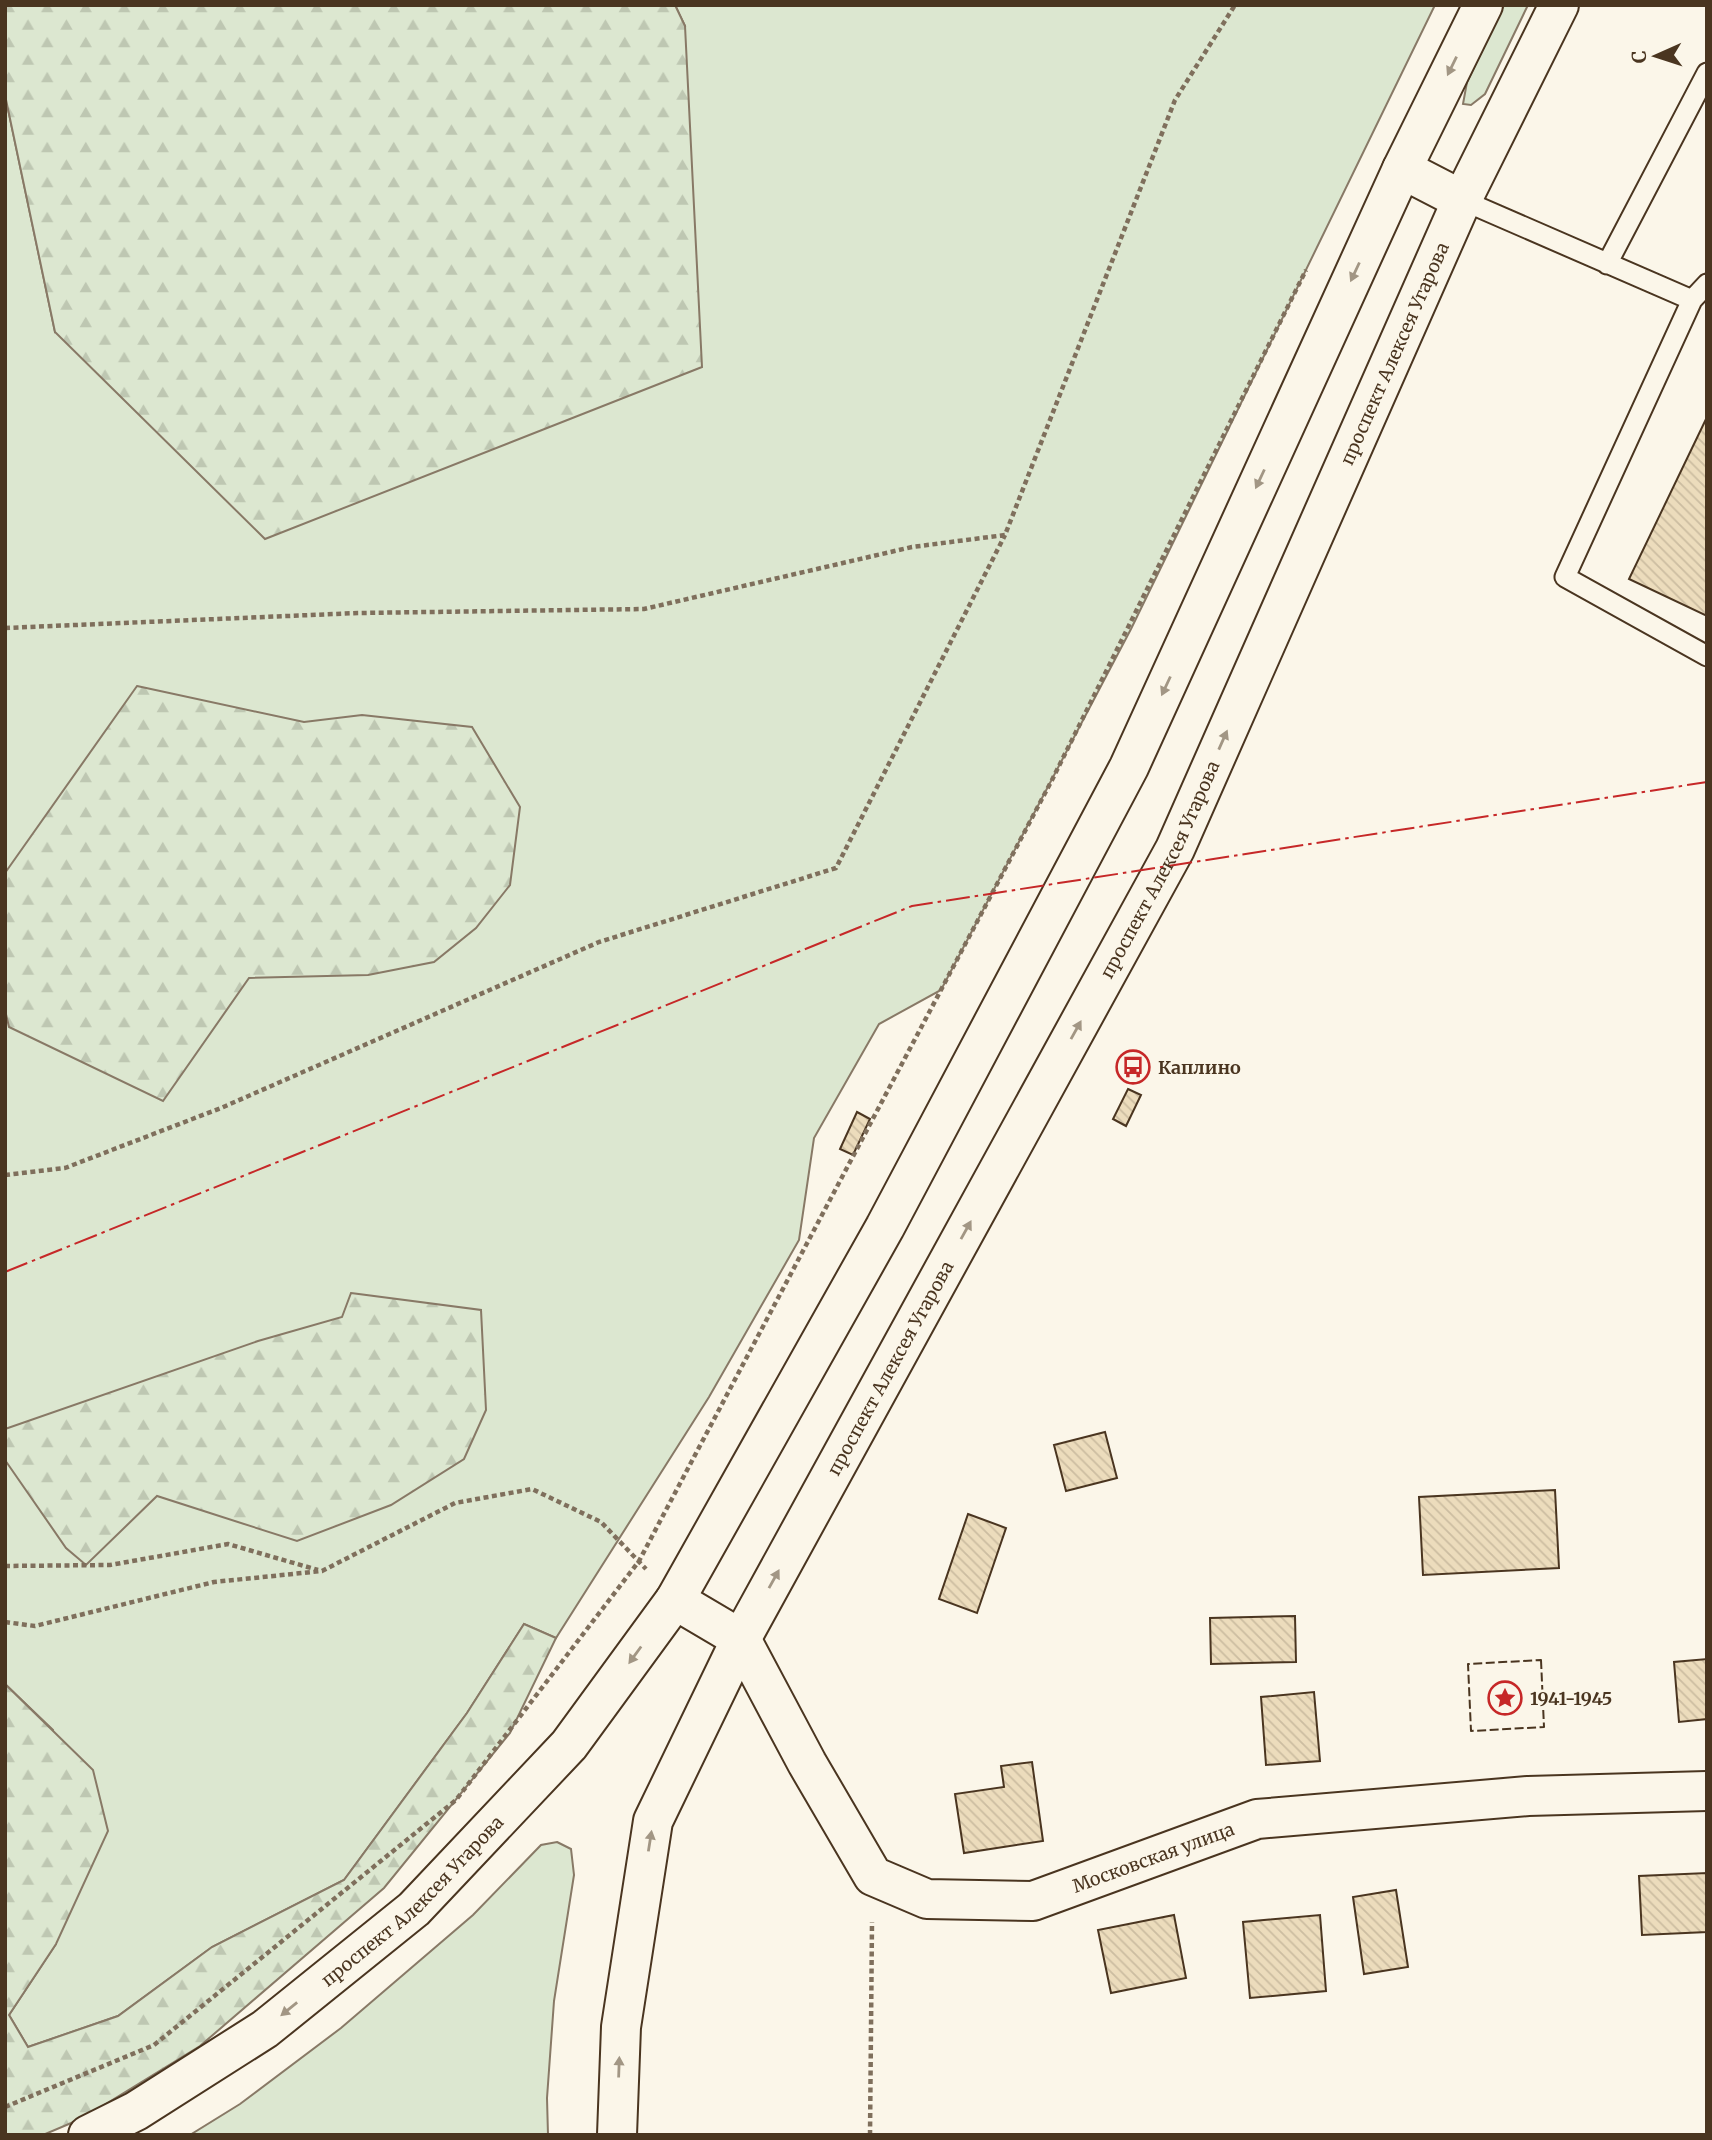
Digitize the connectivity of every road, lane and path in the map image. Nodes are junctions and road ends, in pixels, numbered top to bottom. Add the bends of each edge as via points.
1 (1235, 5) edge
2 (1483, 5) edge
3 (1559, 5) edge
4 (1707, 73) edge
5 (1402, 169) junction
6 (1462, 200) junction
7 (1309, 263) dead end
8 (1607, 264) junction
9 (1707, 284) edge
10 (1692, 300) junction
11 (1006, 534) junction
12 (5, 628) edge
13 (1707, 656) edge
14 (5, 1175) edge
15 (639, 1561) junction
16 (5, 1566) edge
17 (322, 1571) junction
18 (675, 1600) junction
19 (5, 1622) edge
20 (741, 1639) junction
21 (1707, 1791) edge
22 (873, 1876) junction
23 (5, 2107) edge
24 (88, 2135) edge
25 (617, 2135) edge
26 (870, 2135) edge

1 - 11 path via 1175,100
2 -> 5 main road, проспект Алексея Угарова
3 - 6 main road, проспект Алексея Угарова
4 - 8 lane
5 - 6 main road
5 -> 18 main road, проспект Алексея Угарова via 1129,767 885,1227
6 - 8 lane
20 -> 6 main road, проспект Алексея Угарова via 1175,849
7 - 15 path via 1052,780
8 - 10 lane
9 - 10 lane
10 - 13 lane via 1565,578
11 - 12 path via 912,547 643,609 358,613
11 - 14 path via 836,869 599,942 221,1108 65,1168
15 - 17 path via 601,1522 532,1489 454,1503
15 - 18 path
15 - 23 path via 456,1800 154,2045
16 - 17 path via 110,1565 228,1544
17 - 19 path via 214,1582 35,1626
18 - 20 main road
18 -> 24 main road, проспект Алексея Угарова via 569,1745 414,1909 264,2029 136,2111
20 - 22 main road
25 -> 20 main road, проспект Алексея Угарова via 621,2027 653,1821
21 - 22 main road, Московская улица via 1528,1796 1257,1819 1032,1901 927,1899
22 - 26 path

